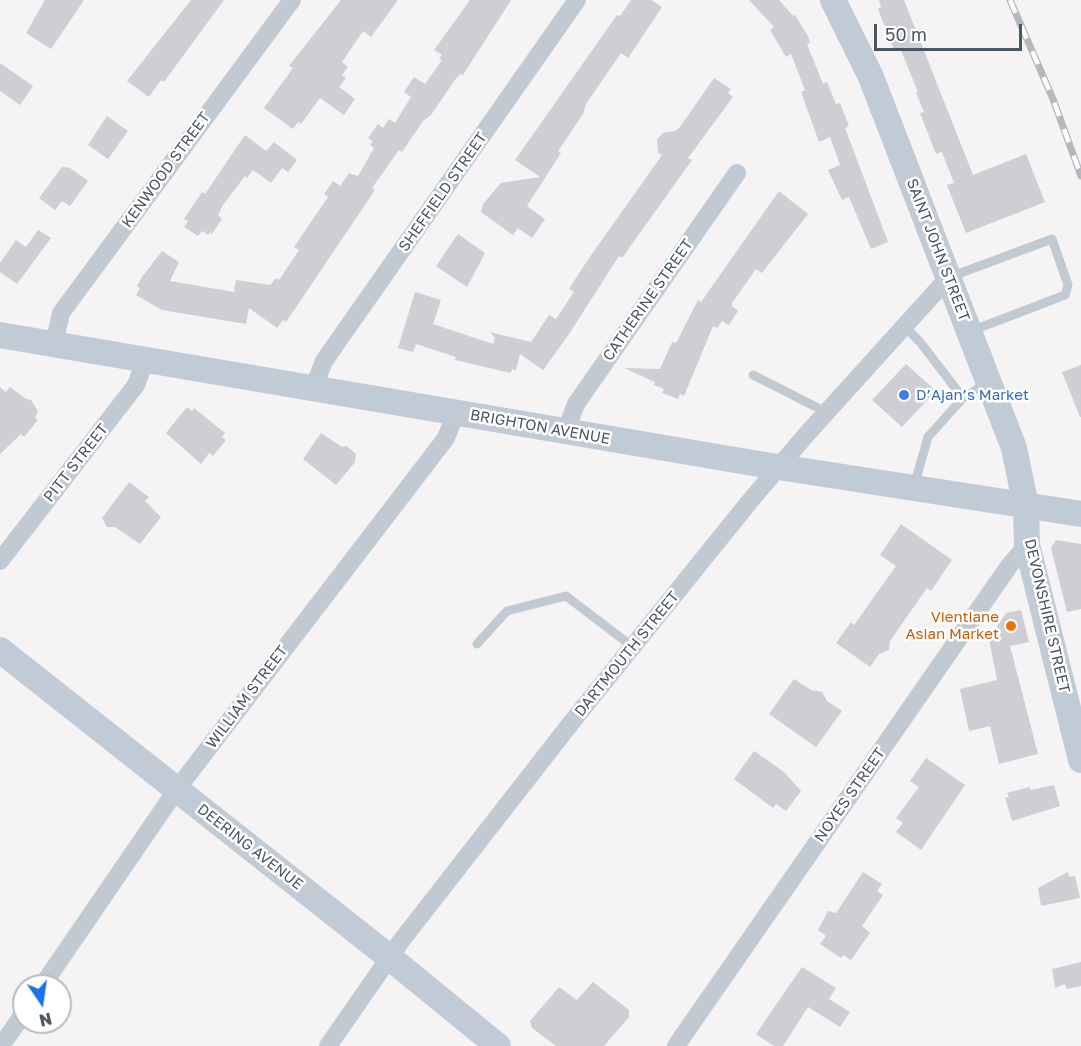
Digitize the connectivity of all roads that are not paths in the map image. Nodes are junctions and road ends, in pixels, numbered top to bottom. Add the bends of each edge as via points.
1 (292, 0) edge
2 (577, 0) edge
3 (833, 0) edge
4 (737, 173) dead end
5 (948, 278) junction
6 (904, 326) junction
7 (969, 332) junction
8 (0, 335) edge
9 (54, 345) junction
10 (145, 361) junction
11 (753, 375) dead end
12 (989, 381) junction
13 (314, 387) junction
14 (963, 398) junction
15 (456, 412) junction
16 (826, 412) junction
17 (566, 430) junction
18 (780, 467) junction
19 (914, 488) junction
20 (1026, 506) junction
21 (1081, 514) edge
22 (1027, 545) junction
23 (0, 561) edge
24 (477, 644) dead end
25 (633, 647) junction
26 (0, 650) edge
27 (1081, 760) edge
28 (177, 789) junction
29 (389, 957) junction
30 (50, 974) edge
31 (12, 1030) edge
32 (1, 1046) edge
33 (328, 1046) edge
34 (498, 1046) edge
35 (676, 1046) edge

1 - 9 street, KENWOOD STREET via 61,313
2 - 13 street, SHEFFIELD STREET via 324,361
3 - 5 main road, SAINT JOHN STREET via 871,77
4 - 17 street, CATHERINE STREET via 576,404
5 - 6 street, DARTMOUTH STREET
5 - 7 main road, SAINT JOHN STREET
5 - 7 lane via 1052,239 1068,285 1065,295
6 - 14 lane
6 - 16 street, DARTMOUTH STREET
7 - 12 main road, SAINT JOHN STREET
8 - 9 main road, BRIGHTON AVENUE
9 - 10 main road, BRIGHTON AVENUE
10 - 13 main road, BRIGHTON AVENUE
10 - 23 street, PITT STREET via 136,385
11 - 16 lane
12 - 14 lane
12 - 20 main road, SAINT JOHN STREET via 1014,448
13 - 15 main road, BRIGHTON AVENUE
14 - 19 lane via 928,437
15 - 17 main road, BRIGHTON AVENUE
15 - 28 street, WILLIAM STREET via 446,438
16 - 18 street, DARTMOUTH STREET
17 - 18 main road, BRIGHTON AVENUE
18 - 19 main road, BRIGHTON AVENUE
18 - 25 street, DARTMOUTH STREET
19 - 20 main road, BRIGHTON AVENUE
20 - 21 main road, BRIGHTON AVENUE
20 - 22 main road, DEVONSHIRE STREET
22 - 27 main road, DEVONSHIRE STREET
22 - 35 street, NOYES STREET
24 - 25 lane via 507,611 566,596
25 - 29 street, DARTMOUTH STREET
26 - 28 main road, DEERING AVENUE
28 - 29 main road, DEERING AVENUE
28 - 30 street, WILLIAM STREET
29 - 33 street, DARTMOUTH STREET
29 - 34 main road, DEERING AVENUE
31 - 32 street

